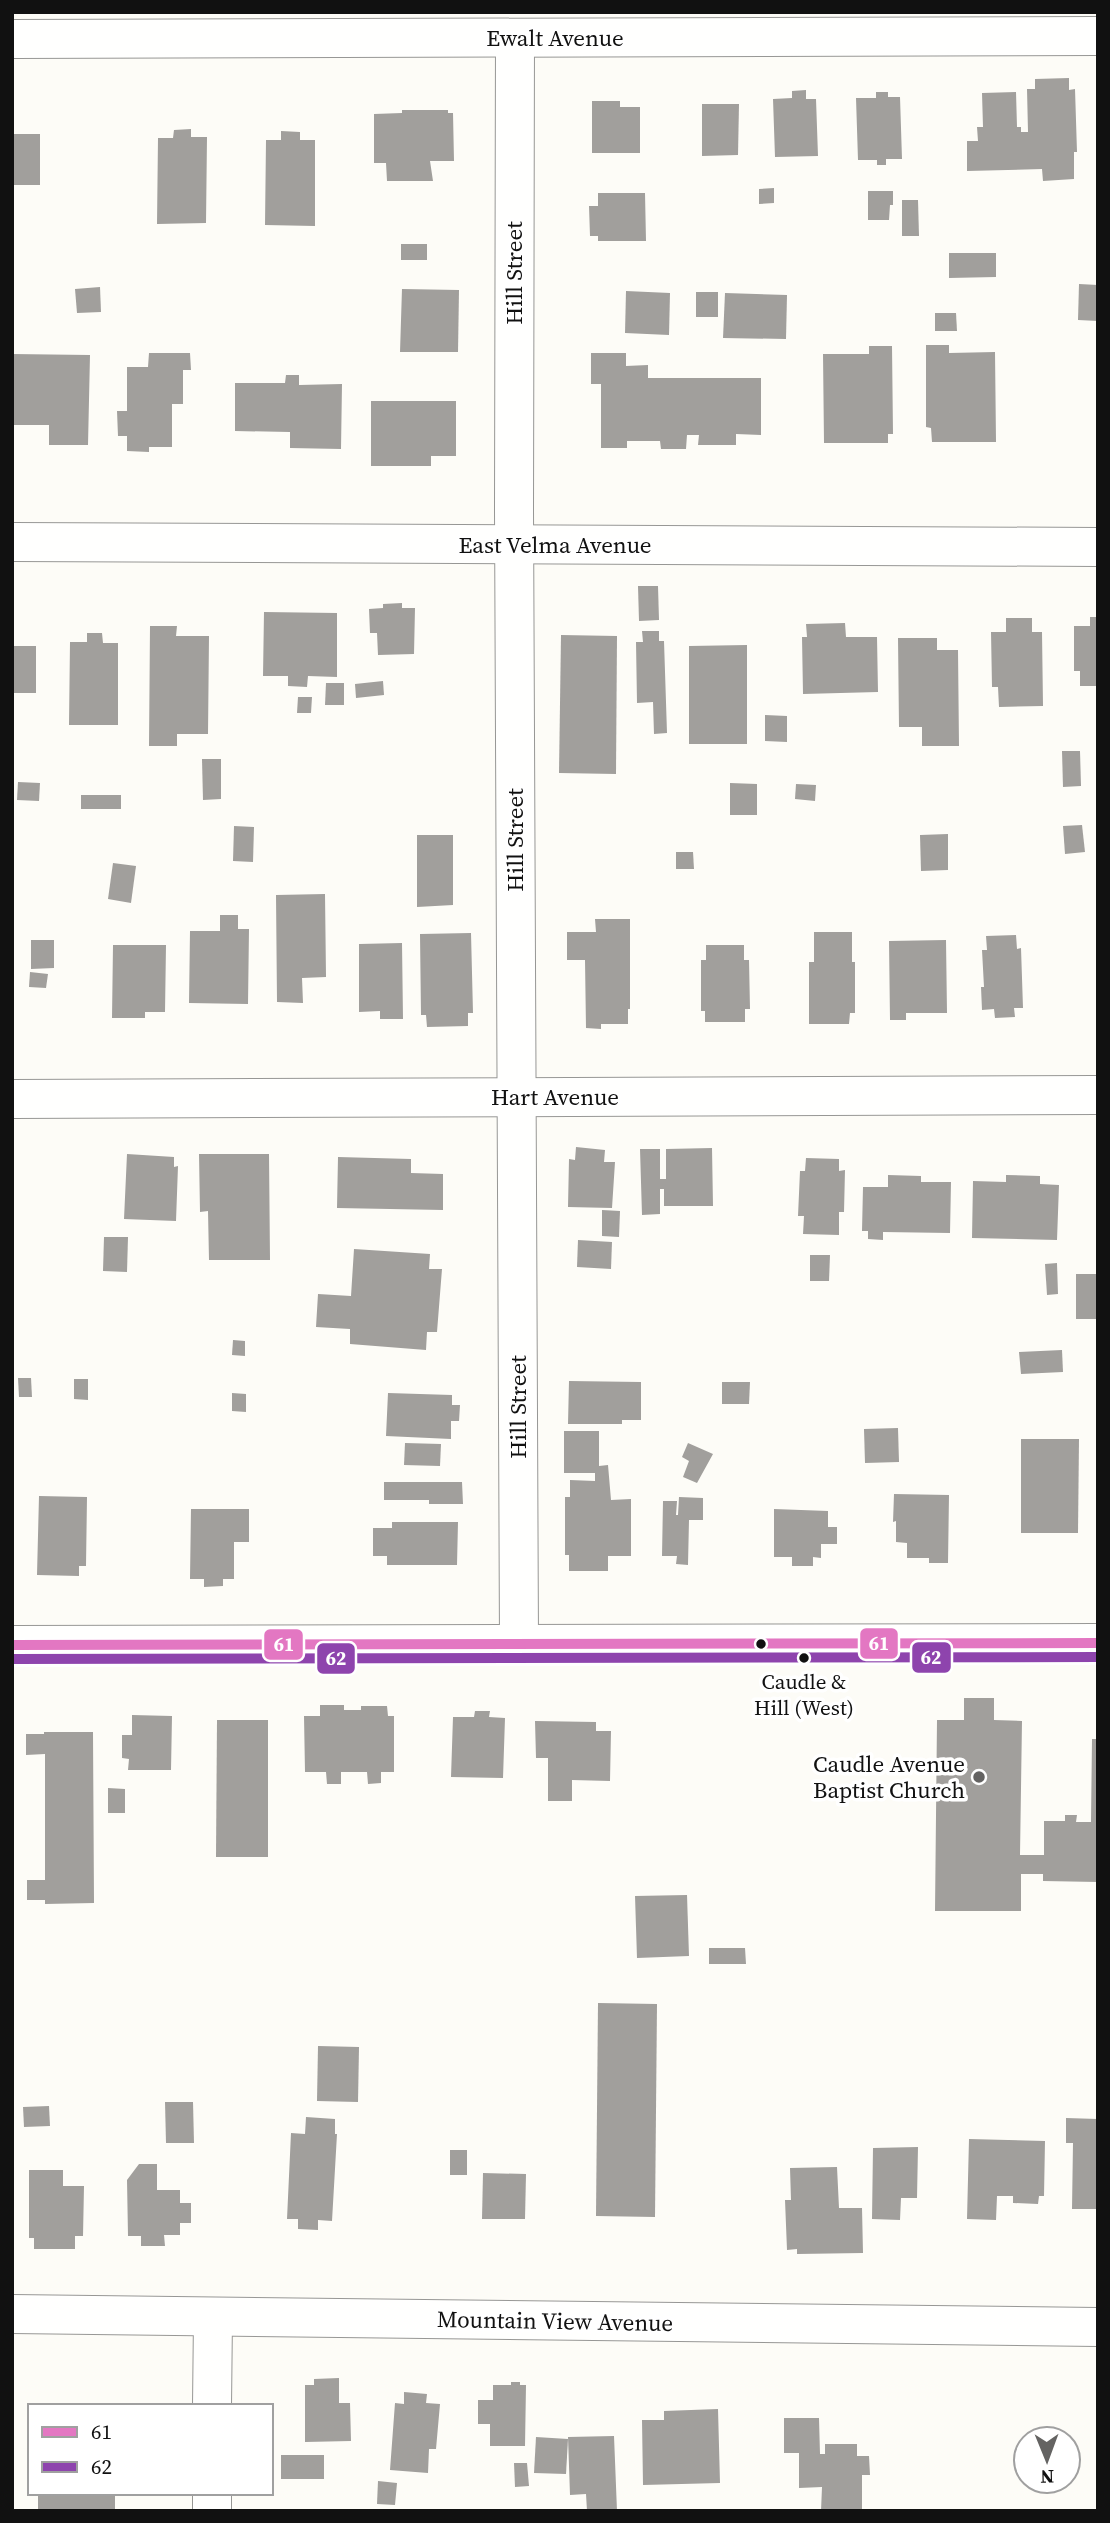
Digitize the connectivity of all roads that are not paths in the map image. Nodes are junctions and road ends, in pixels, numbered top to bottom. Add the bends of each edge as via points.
1 (1098, 36) edge
2 (515, 38) junction
3 (12, 39) edge
4 (12, 542) edge
5 (514, 545) junction
6 (1098, 547) edge
7 (1098, 1094) edge
8 (516, 1097) junction
9 (12, 1099) edge
10 (519, 1642) junction
11 (1098, 1643) edge
12 (12, 1645) edge
13 (12, 2314) edge
14 (213, 2317) junction
15 (1098, 2327) edge
16 (212, 2404) edge

1 - 2 street, Ewalt Avenue
2 - 3 street, Ewalt Avenue
2 - 5 street, Hill Street
4 - 5 street, East Velma Avenue
5 - 6 street, East Velma Avenue
5 - 8 street, Hill Street
7 - 8 street, Hart Avenue
8 - 9 street, Hart Avenue
8 - 10 street, Hill Street
10 - 11 street
10 - 12 street
13 - 14 street, Mountain View Avenue
14 - 15 street, Mountain View Avenue
14 - 16 street

